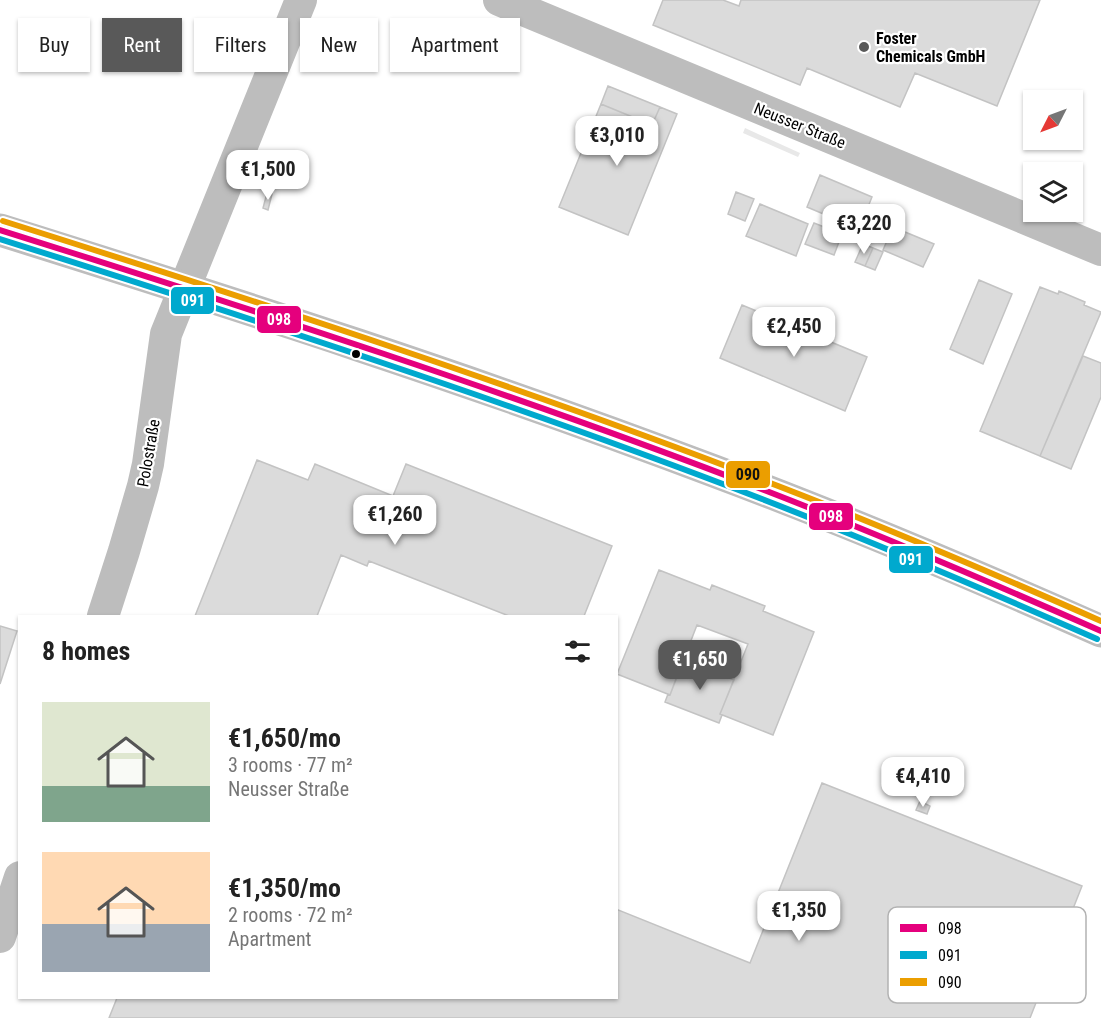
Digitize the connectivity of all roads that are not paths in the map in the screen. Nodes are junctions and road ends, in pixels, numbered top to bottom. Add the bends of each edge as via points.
1 (301, 0) edge
2 (499, 0) edge
3 (0, 230) edge
4 (1101, 250) edge
5 (184, 288) junction
6 (103, 615) edge
7 (1101, 631) edge
8 (18, 883) edge
9 (0, 937) edge

1 - 5 street
2 - 4 street, Neusser Straße
3 - 5 main road
5 - 6 street, Polostraße via 166,334 143,486
5 - 7 main road via 349,341 714,471
8 - 9 street

